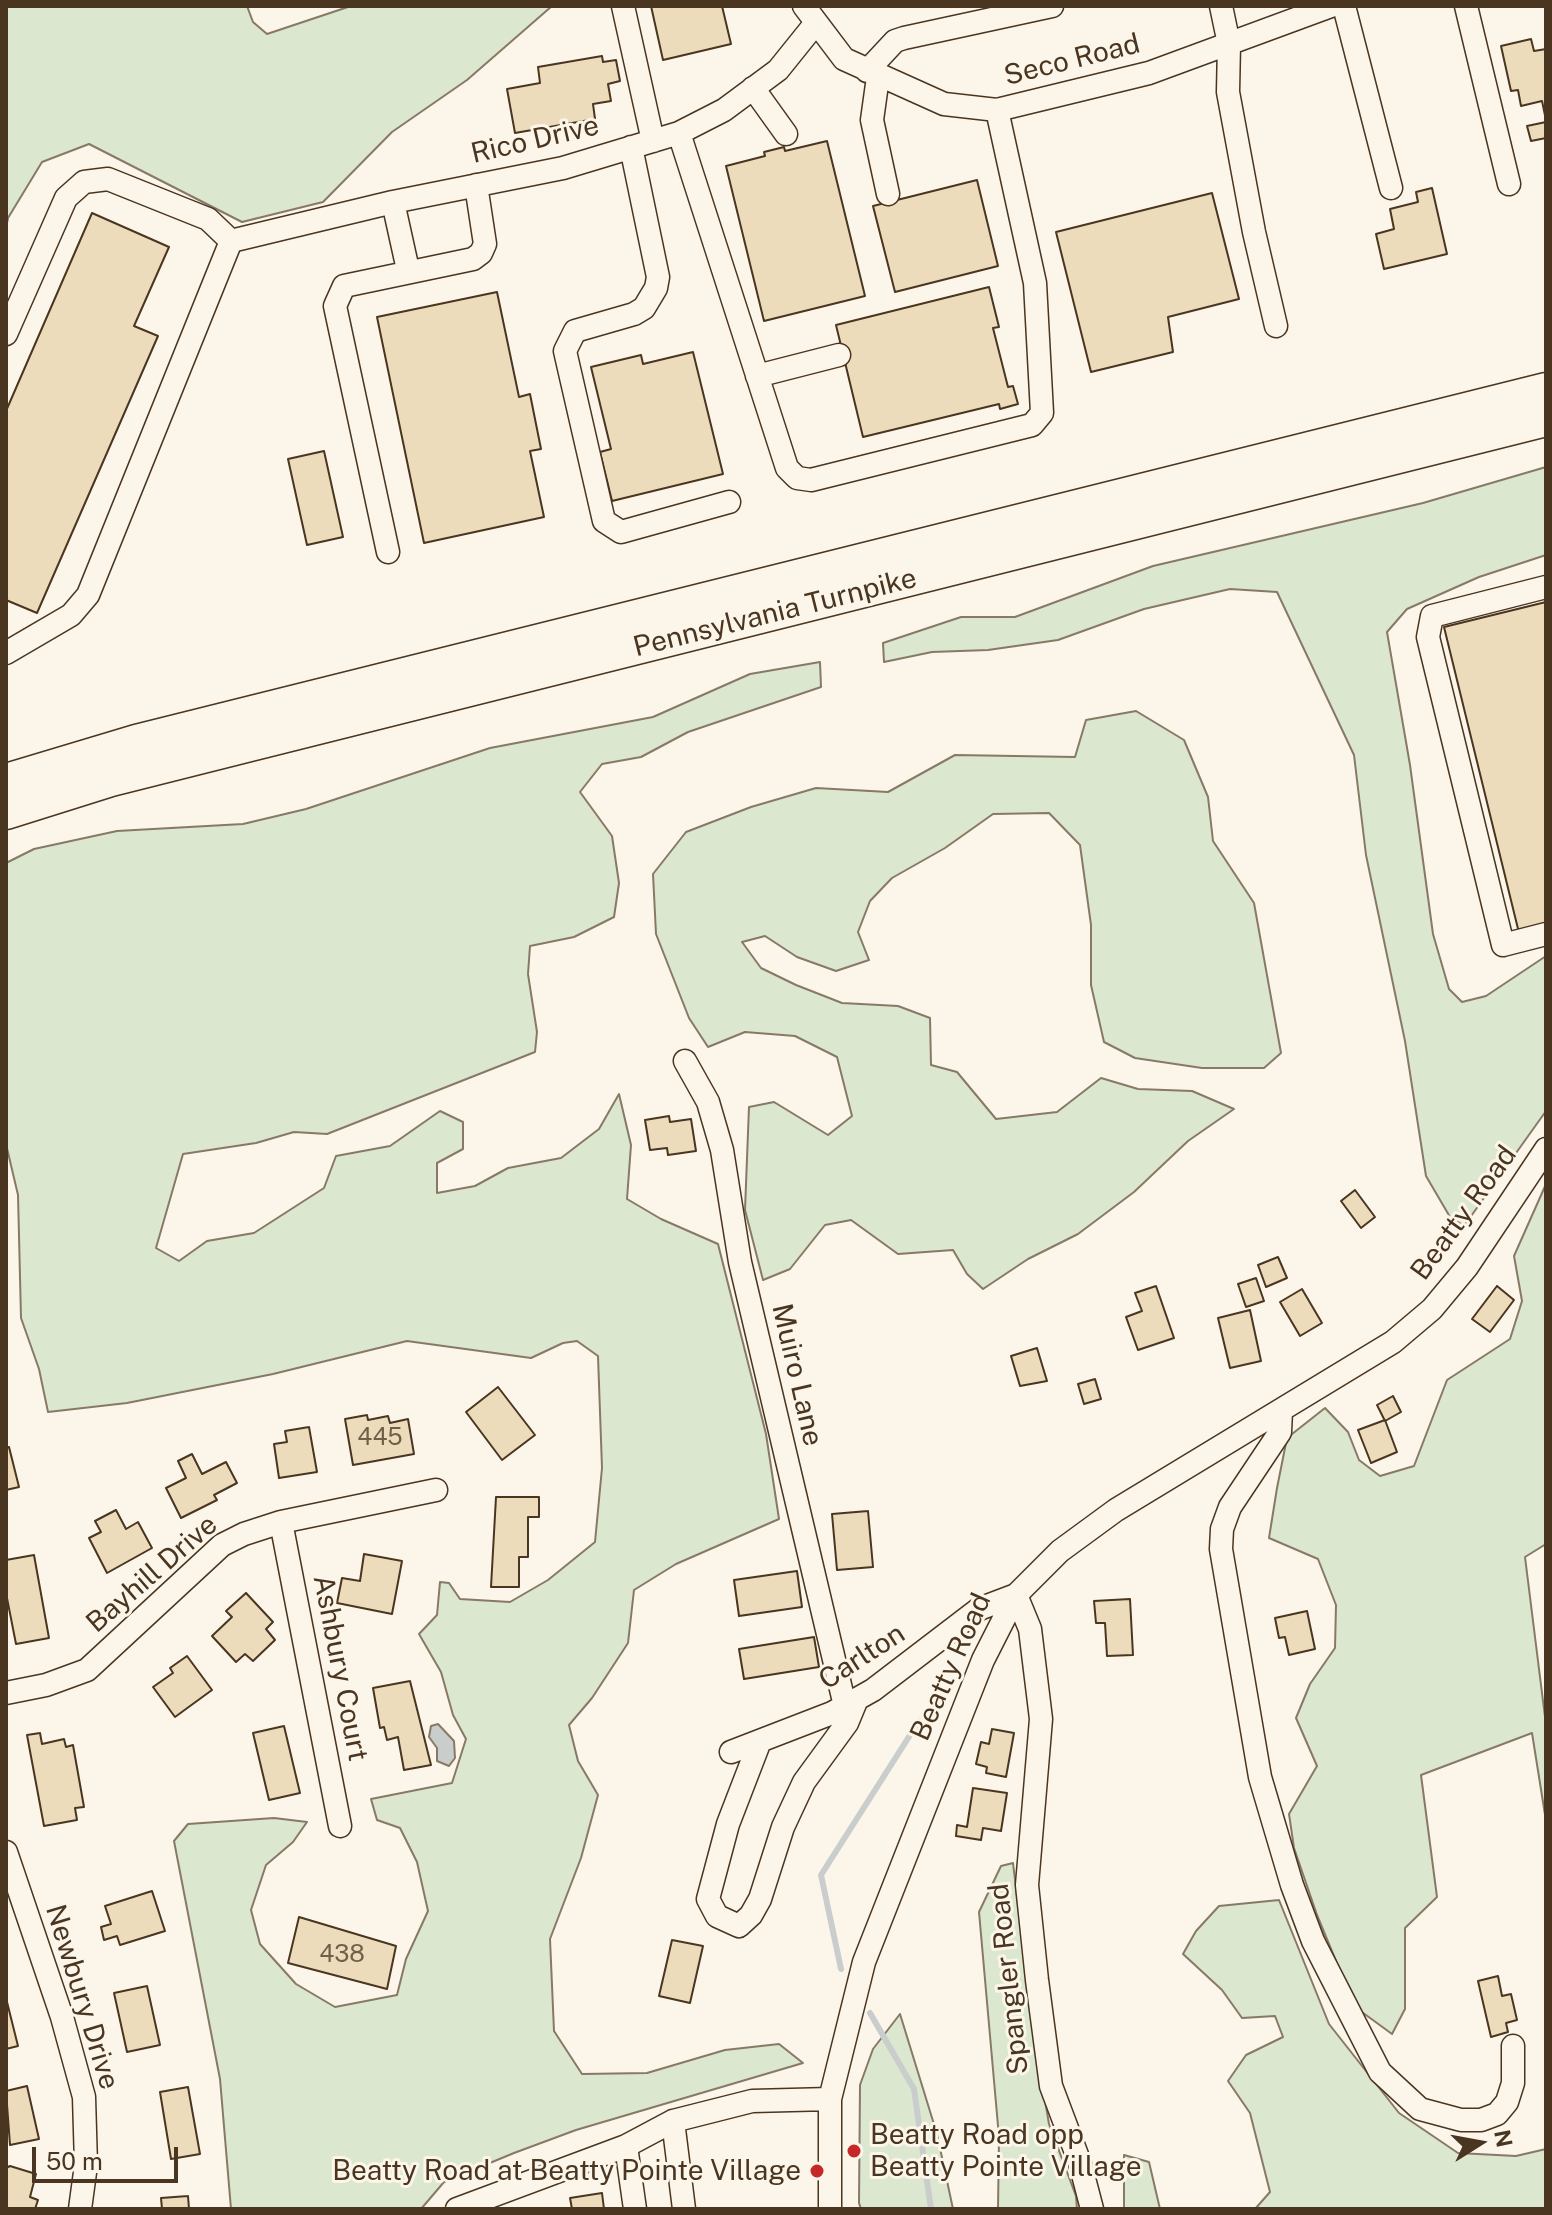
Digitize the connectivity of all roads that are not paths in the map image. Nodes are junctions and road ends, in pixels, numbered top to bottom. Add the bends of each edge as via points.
1 (623, 6) edge
2 (1052, 6) edge
3 (1221, 6) edge
4 (1331, 6) edge
5 (1344, 6) edge
6 (1466, 6) edge
7 (810, 15) edge
8 (1229, 44) junction
9 (873, 74) junction
10 (753, 88) junction
11 (997, 110) junction
12 (679, 133) junction
13 (786, 134) dead end
14 (642, 144) junction
15 (1509, 184) dead end
16 (476, 185) junction
17 (1391, 188) dead end
18 (888, 194) dead end
19 (393, 202) junction
20 (231, 241) junction
21 (408, 270) junction
22 (1276, 326) dead end
23 (6, 334) edge
24 (839, 355) dead end
25 (757, 376) junction
26 (1546, 389) edge
27 (1546, 420) edge
28 (729, 502) dead end
29 (388, 552) dead end
30 (1546, 587) edge
31 (6, 653) edge
32 (6, 780) edge
33 (6, 813) edge
34 (1546, 934) edge
35 (685, 1061) dead end
36 (1546, 1149) edge
37 (1281, 1411) junction
38 (436, 1490) dead end
39 (281, 1522) junction
40 (1016, 1595) junction
41 (6, 1693) edge
42 (851, 1702) junction
43 (760, 1741) junction
44 (731, 1752) dead end
45 (340, 1826) dead end
46 (6, 1852) edge
47 (1513, 2046) dead end
48 (830, 2099) junction
49 (673, 2121) junction
50 (626, 2146) junction
51 (80, 2209) edge
52 (457, 2209) edge
53 (635, 2209) edge
54 (684, 2209) edge
55 (830, 2209) edge
56 (1092, 2209) edge

1 - 14 street
2 - 9 street via 895,41
3 - 8 street
4 - 8 street, Seco Road
5 - 17 street
6 - 15 street
7 - 9 street, Seco Road via 844,59
7 - 10 street, Rico Drive via 778,70
8 - 11 street, Seco Road via 1149,73
8 - 22 street via 1228,92
9 - 11 street, Seco Road via 944,104
9 - 18 street via 872,120
10 - 12 street, Rico Drive
10 - 13 street
11 - 25 street via 1035,283 1043,405 1038,420 803,480 787,468
12 - 14 street, Rico Drive
12 - 25 street
14 - 16 street, Rico Drive via 563,168
14 - 28 street via 656,288 634,314 575,331 565,351 604,521 621,532
16 - 19 street, Rico Drive
16 - 21 street via 485,244 481,253 473,259
19 - 20 street, Rico Drive
19 - 21 street
20 - 23 street via 208,219 108,179 84,182 66,198
20 - 31 street via 88,595 71,615
21 - 29 street via 344,286 335,306
24 - 25 street
26 - 32 highway, Pennsylvania Turnpike via 136,741
27 - 33 highway, Pennsylvania Turnpike via 111,780
30 - 34 street via 1432,616 1428,637 1503,945
35 - 42 street, Muiro Lane via 708,1102 722,1150 740,1262
36 - 37 street, Beatty Road via 1467,1267 1432,1309 1393,1342
37 - 40 street, Beatty Road via 1116,1510 1060,1551
37 - 47 street via 1280,1432 1230,1507 1221,1549 1260,1777 1292,1885 1313,1941 1380,2072 1420,2109 1461,2120 1497,2114 1513,2083
38 - 39 street, Bayhill Drive
39 - 41 street, Bayhill Drive via 222,1545 87,1670
39 - 45 street, Ashbury Court
40 - 42 street, Carlton via 979,1609
40 - 48 street, Beatty Road via 983,1660 864,1962
40 - 56 street, Spangler Road via 1030,1629 1041,1719 1027,1885 1037,1980 1051,2086
42 - 43 street, Carlton
42 - 43 street via 847,1723 804,1782 783,1827 760,1899 739,1926 717,1916 708,1899 728,1824
43 - 44 street, Carlton
46 - 51 street, Newbury Drive via 84,2097 86,2165
48 - 49 street via 752,2101
48 - 55 street, Beatty Road
49 - 50 street
49 - 54 street
50 - 52 street
50 - 53 street

